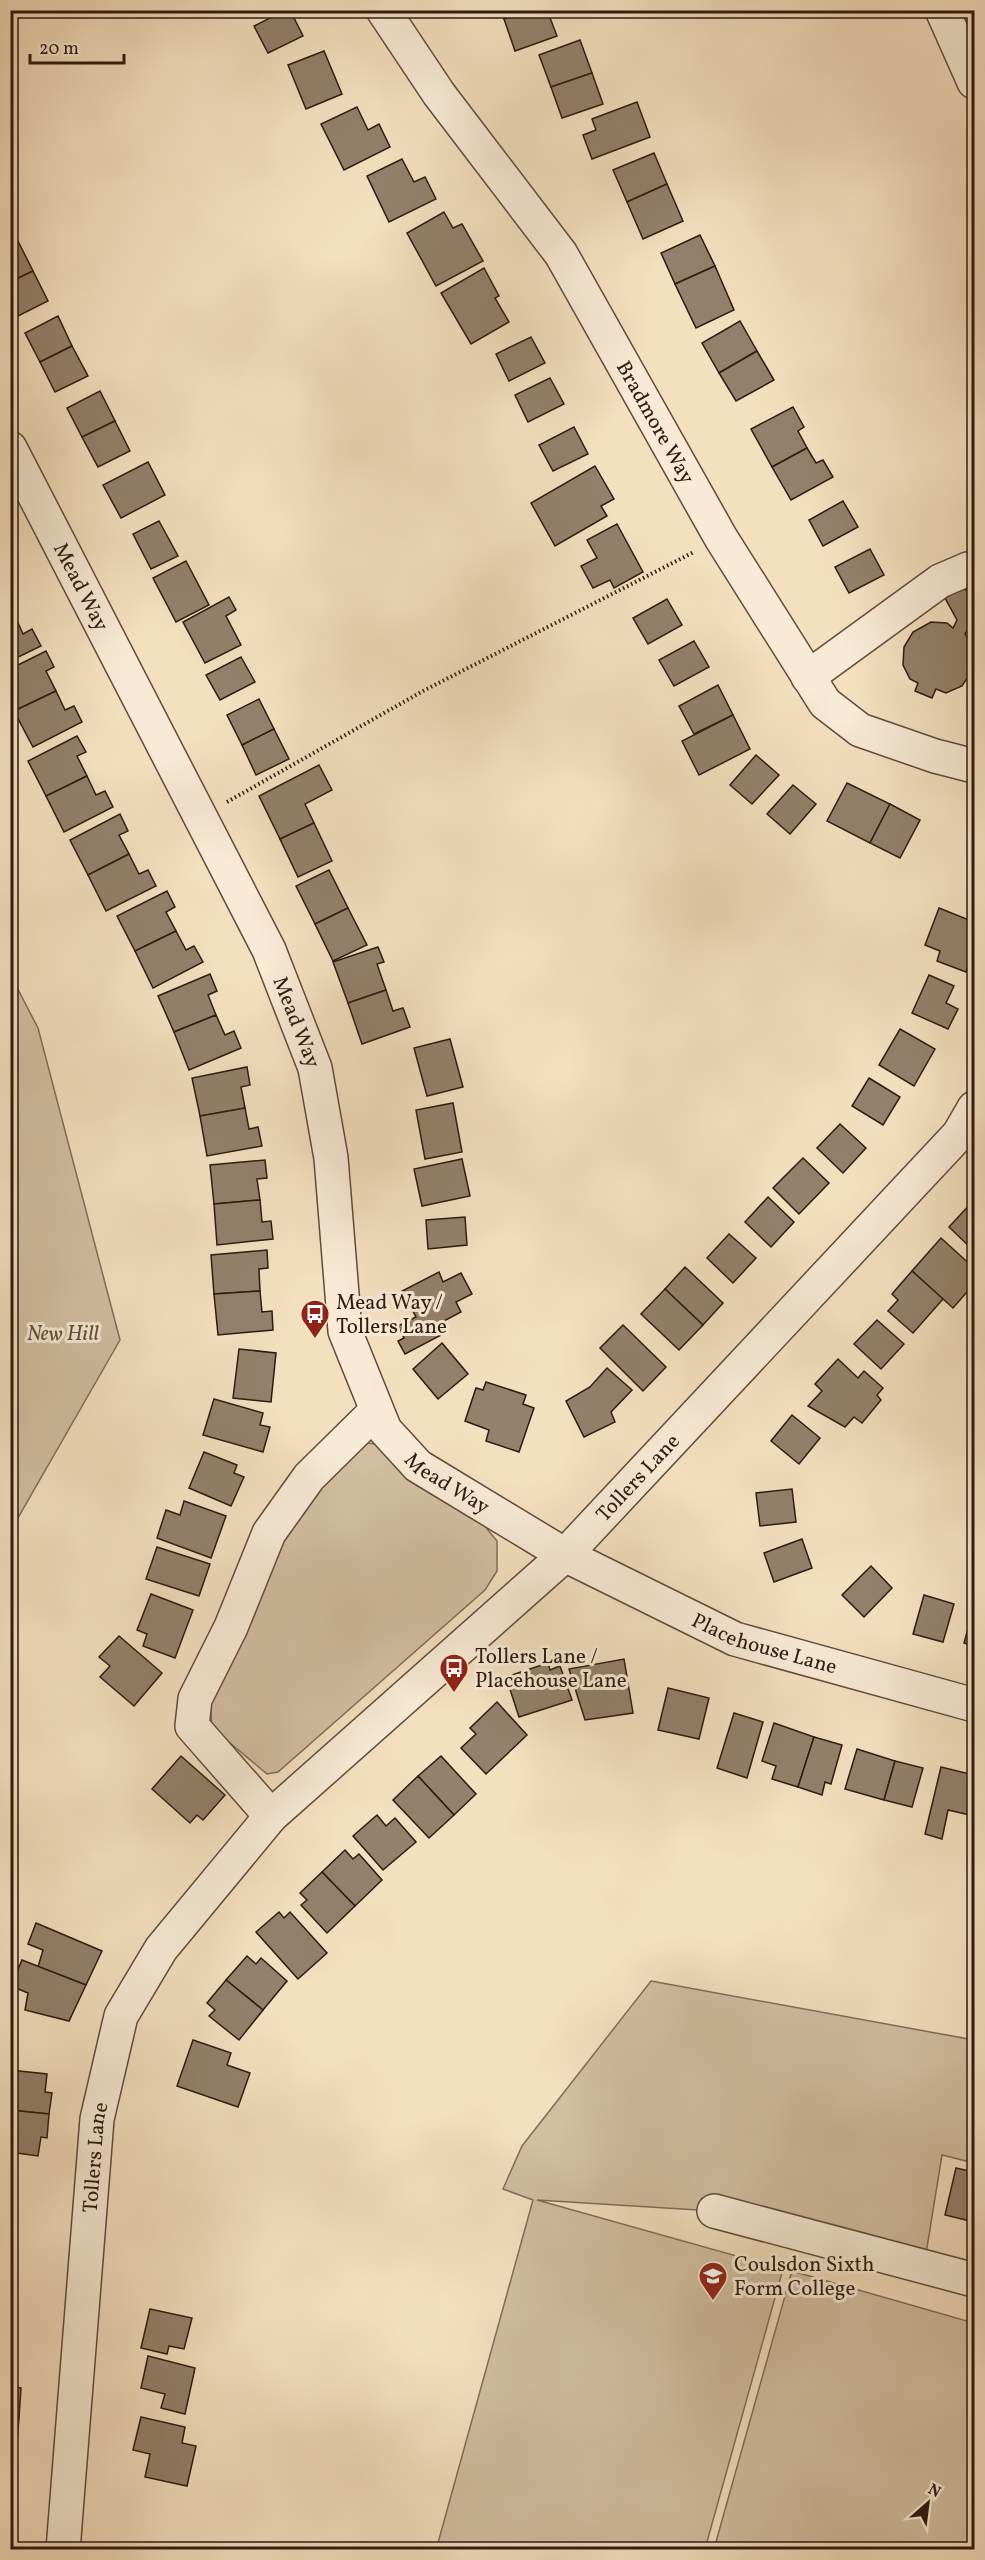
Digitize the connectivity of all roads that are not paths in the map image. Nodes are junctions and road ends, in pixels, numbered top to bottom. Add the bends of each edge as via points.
1 (384, 10) edge
2 (942, 10) edge
3 (975, 82) edge
4 (10, 448) edge
5 (975, 571) edge
6 (808, 677) junction
7 (975, 766) edge
8 (975, 1108) edge
9 (376, 1411) junction
10 (565, 1555) junction
11 (975, 1705) edge
12 (271, 1816) junction
13 (714, 2211) dead end
14 (975, 2280) edge
15 (63, 2550) edge

1 - 6 street, Bradmore Way via 439,93 561,254 721,538
2 - 3 street
4 - 9 street, Mead Way via 269,950 315,1068 331,1158 345,1331
5 - 6 street via 968,569 940,580
6 - 7 street, Bradmore Way via 825,703 860,730
8 - 10 street, Tollers Lane via 958,1134
9 - 10 street, Mead Way via 385,1430 418,1466
9 - 12 street via 309,1477 269,1533 231,1627 195,1699 192,1726
10 - 11 street, Placehouse Lane via 735,1639
10 - 12 street, Tollers Lane
12 - 15 street, Tollers Lane via 161,1949 121,2016 97,2119
13 - 14 street

